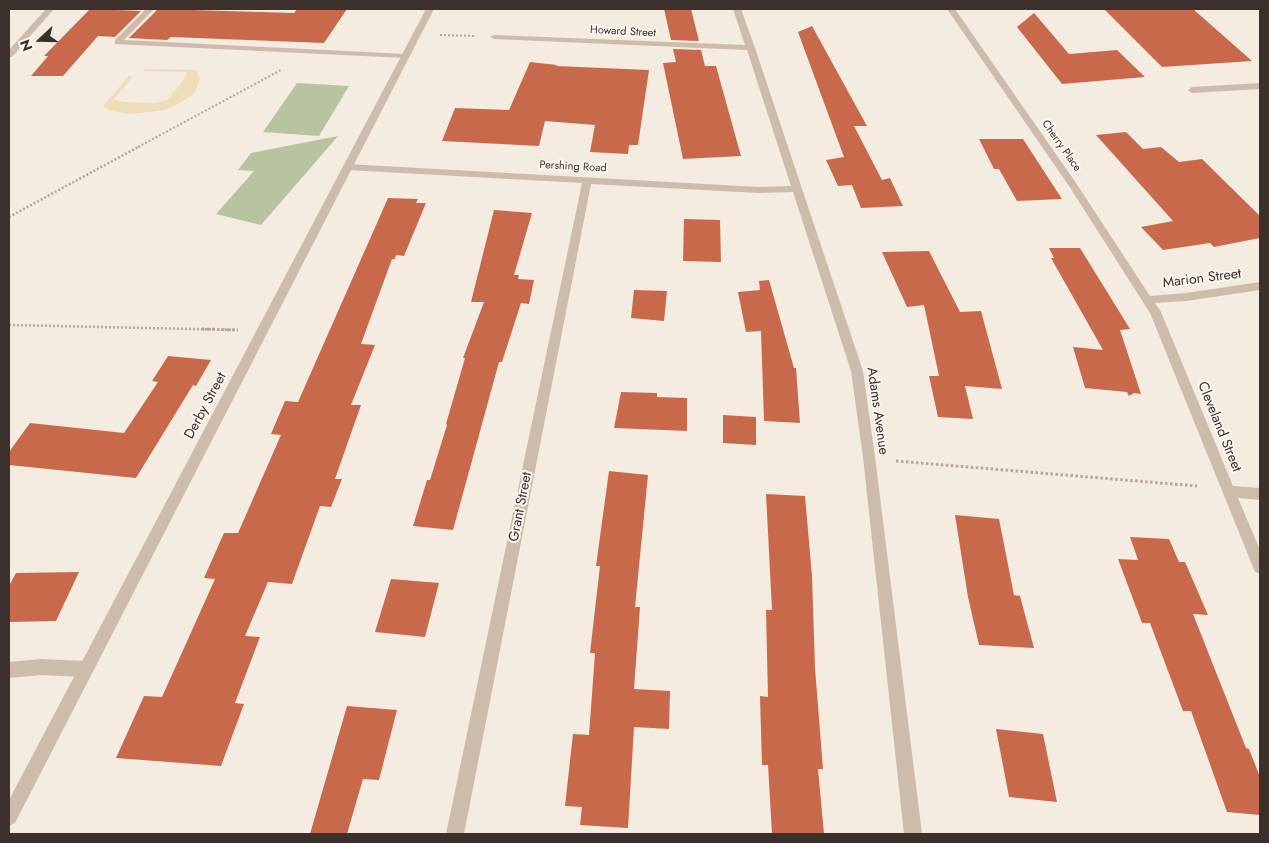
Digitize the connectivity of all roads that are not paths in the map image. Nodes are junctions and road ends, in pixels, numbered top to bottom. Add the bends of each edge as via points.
1 (50, 9) edge
2 (150, 9) edge
3 (430, 9) edge
4 (737, 9) edge
5 (951, 9) edge
6 (494, 37) road end
7 (750, 48) junction
8 (9, 55) edge
9 (405, 56) junction
10 (1260, 86) edge
11 (1192, 90) dead end
12 (347, 167) junction
13 (587, 180) junction
14 (797, 189) junction
15 (1260, 286) edge
16 (1148, 300) junction
17 (1229, 491) junction
18 (1260, 494) edge
19 (1260, 567) edge
20 (85, 669) junction
21 (9, 670) edge
22 (9, 816) edge
23 (455, 834) edge
24 (913, 834) edge

1 - 8 street
2 - 9 street via 118,42
3 - 9 street, Derby Street
4 - 7 street, Adams Avenue
5 - 16 street, Cherry Place via 1063,169
6 - 7 street, Howard Street
7 - 14 street, Adams Avenue
9 - 12 street, Derby Street
10 - 11 street
12 - 13 street, Pershing Road
12 - 20 street, Derby Street
13 - 14 street, Pershing Road via 759,190
13 - 23 street, Grant Street
14 - 24 street, Adams Avenue via 854,356 861,389
15 - 16 street, Marion Street
16 - 17 street, Cleveland Street via 1162,325
17 - 18 street
17 - 19 street, Cleveland Street
20 - 21 street via 40,667
20 - 22 street, Derby Street

